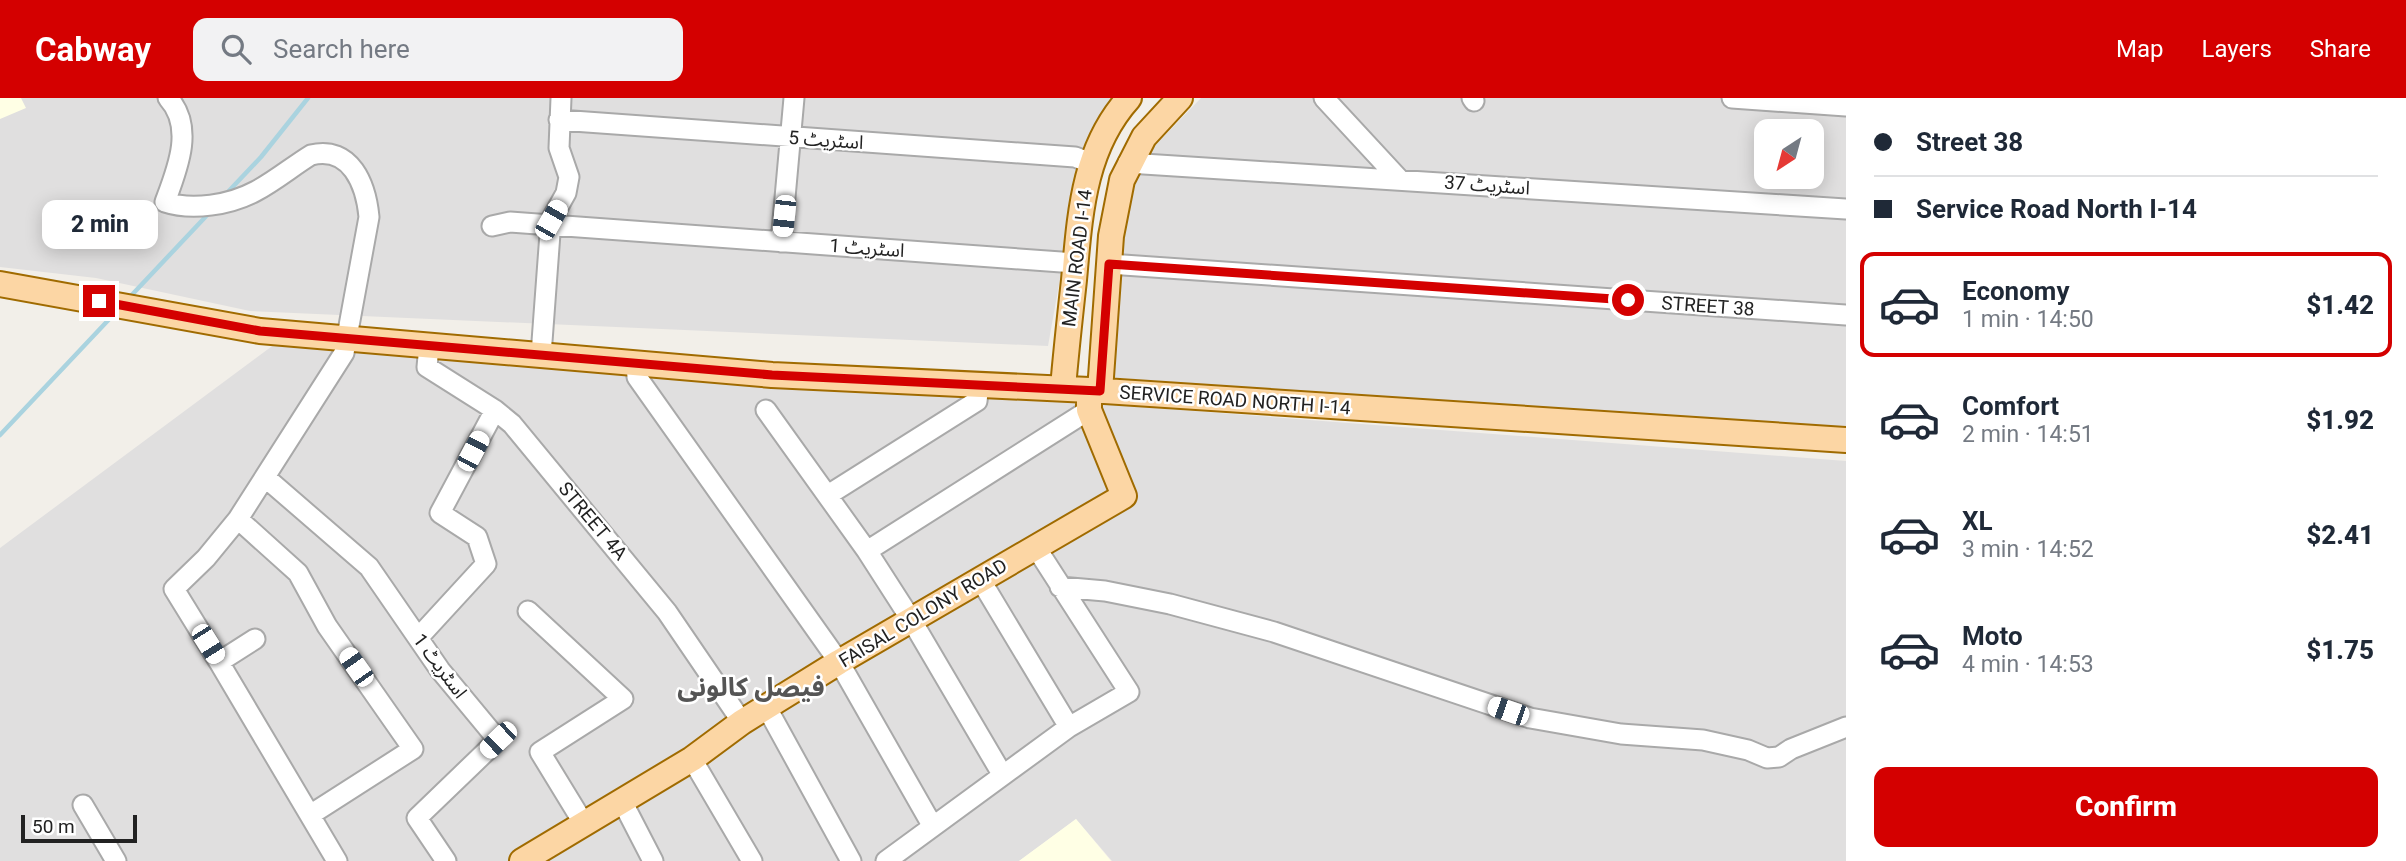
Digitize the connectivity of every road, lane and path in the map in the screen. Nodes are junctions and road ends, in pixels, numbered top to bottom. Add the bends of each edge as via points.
1 (168, 98) edge
2 (561, 98) edge
3 (794, 98) edge
4 (1129, 98) edge
5 (1180, 98) edge
6 (1324, 98) edge
7 (1732, 98) edge
8 (1846, 106) edge
9 (559, 120) junction
10 (792, 138) junction
11 (1091, 163) junction
12 (1128, 163) junction
13 (1399, 179) junction
14 (1846, 209) edge
15 (492, 226) dead end
16 (552, 226) junction
17 (781, 242) junction
18 (1075, 263) junction
19 (1109, 264) junction
20 (0, 284) edge
21 (1072, 299) junction
22 (1105, 302) junction
23 (1846, 315) edge
24 (348, 339) junction
25 (429, 345) junction
26 (541, 355) junction
27 (636, 363) junction
28 (979, 385) junction
29 (1063, 388) junction
30 (1093, 397) junction
31 (495, 410) junction
32 (766, 410) dead end
33 (1846, 440) edge
34 (266, 478) junction
35 (828, 495) junction
36 (238, 519) junction
37 (1035, 546) junction
38 (867, 551) junction
39 (980, 579) junction
40 (1060, 587) junction
41 (528, 611) dead end
42 (912, 621) junction
43 (418, 638) junction
44 (254, 639) dead end
45 (219, 662) junction
46 (839, 662) junction
47 (768, 708) junction
48 (742, 722) junction
49 (1069, 727) junction
50 (1846, 727) edge
51 (692, 759) junction
52 (1002, 774) junction
53 (622, 801) junction
54 (83, 805) dead end
55 (310, 815) junction
56 (584, 824) junction
57 (933, 825) junction
58 (550, 854) edge
59 (116, 861) edge
60 (337, 861) edge
61 (446, 861) edge
62 (523, 861) edge
63 (653, 861) edge
64 (752, 861) edge
65 (851, 861) edge
66 (886, 861) edge

1 - 24 street via 180,116 182,143 165,202 193,207 255,192 322,152 349,164 367,196 369,217
2 - 9 street
3 - 10 street
4 - 11 main road, MAIN ROAD I-14 via 1101,138
5 - 12 main road, MAIN ROAD I-14 via 1144,137
6 - 13 street
7 - 8 street
9 - 10 street, اسٹریٹ 5
9 - 16 street via 559,148 569,177
10 - 11 street, اسٹریٹ 5 via 1075,156
10 - 17 street
11 - 18 main road, MAIN ROAD I-14
12 - 13 street, اسٹریٹ 37
12 - 19 main road, MAIN ROAD I-14 via 1114,217
13 - 14 street, اسٹریٹ 37
15 - 16 street, اسٹریٹ 1 via 510,222
16 - 17 street, اسٹریٹ 1
16 - 26 street
17 - 18 street, اسٹریٹ 1
18 - 21 main road, MAIN ROAD I-14
19 - 22 main road, MAIN ROAD I-14
19 - 23 street, STREET 38
20 - 24 main road, SERVICE ROAD NORTH I-14 via 260,331
21 - 22 main road
21 - 29 main road, MAIN ROAD I-14
22 - 30 main road, MAIN ROAD I-14
24 - 25 main road, SERVICE ROAD NORTH I-14
24 - 34 street via 344,353
25 - 26 main road, SERVICE ROAD NORTH I-14
25 - 31 street, STREET 4A via 427,367
26 - 27 main road, SERVICE ROAD NORTH I-14
27 - 28 main road, SERVICE ROAD NORTH I-14
27 - 46 street via 637,377
28 - 29 main road, SERVICE ROAD NORTH I-14
28 - 35 street via 977,401
29 - 30 main road, SERVICE ROAD NORTH I-14
30 - 33 main road, SERVICE ROAD NORTH I-14
30 - 37 main road, FAISAL COLONY ROAD via 1124,496
30 - 38 street
31 - 43 street via 440,513 477,537 486,564
31 - 48 street, STREET 4A via 548,466 660,603
32 - 35 street
34 - 36 street
34 - 43 street, اسٹریٹ 1 via 369,567
35 - 38 street
36 - 45 street via 174,589
36 - 55 street via 298,573 327,626 413,750
37 - 39 main road, FAISAL COLONY ROAD
37 - 40 street
38 - 42 street
39 - 42 main road, FAISAL COLONY ROAD
39 - 49 street
40 - 49 street via 1129,692
40 - 50 street via 1170,604 1274,632 1530,718 1621,734 1703,740 1767,758
41 - 56 street via 623,699 540,751
42 - 46 main road, FAISAL COLONY ROAD
42 - 52 street
43 - 61 street, اسٹریٹ 1 via 498,740 417,818
44 - 45 street
45 - 55 street
46 - 47 main road, FAISAL COLONY ROAD
46 - 57 street
47 - 48 main road, FAISAL COLONY ROAD
47 - 65 street
48 - 51 main road, FAISAL COLONY ROAD
49 - 52 street
51 - 53 main road, FAISAL COLONY ROAD
51 - 64 street
52 - 57 street
53 - 56 main road, FAISAL COLONY ROAD
53 - 63 street
54 - 59 street
55 - 60 street
56 - 58 main road, FAISAL COLONY ROAD
57 - 66 street
58 - 62 main road, FAISAL COLONY ROAD

